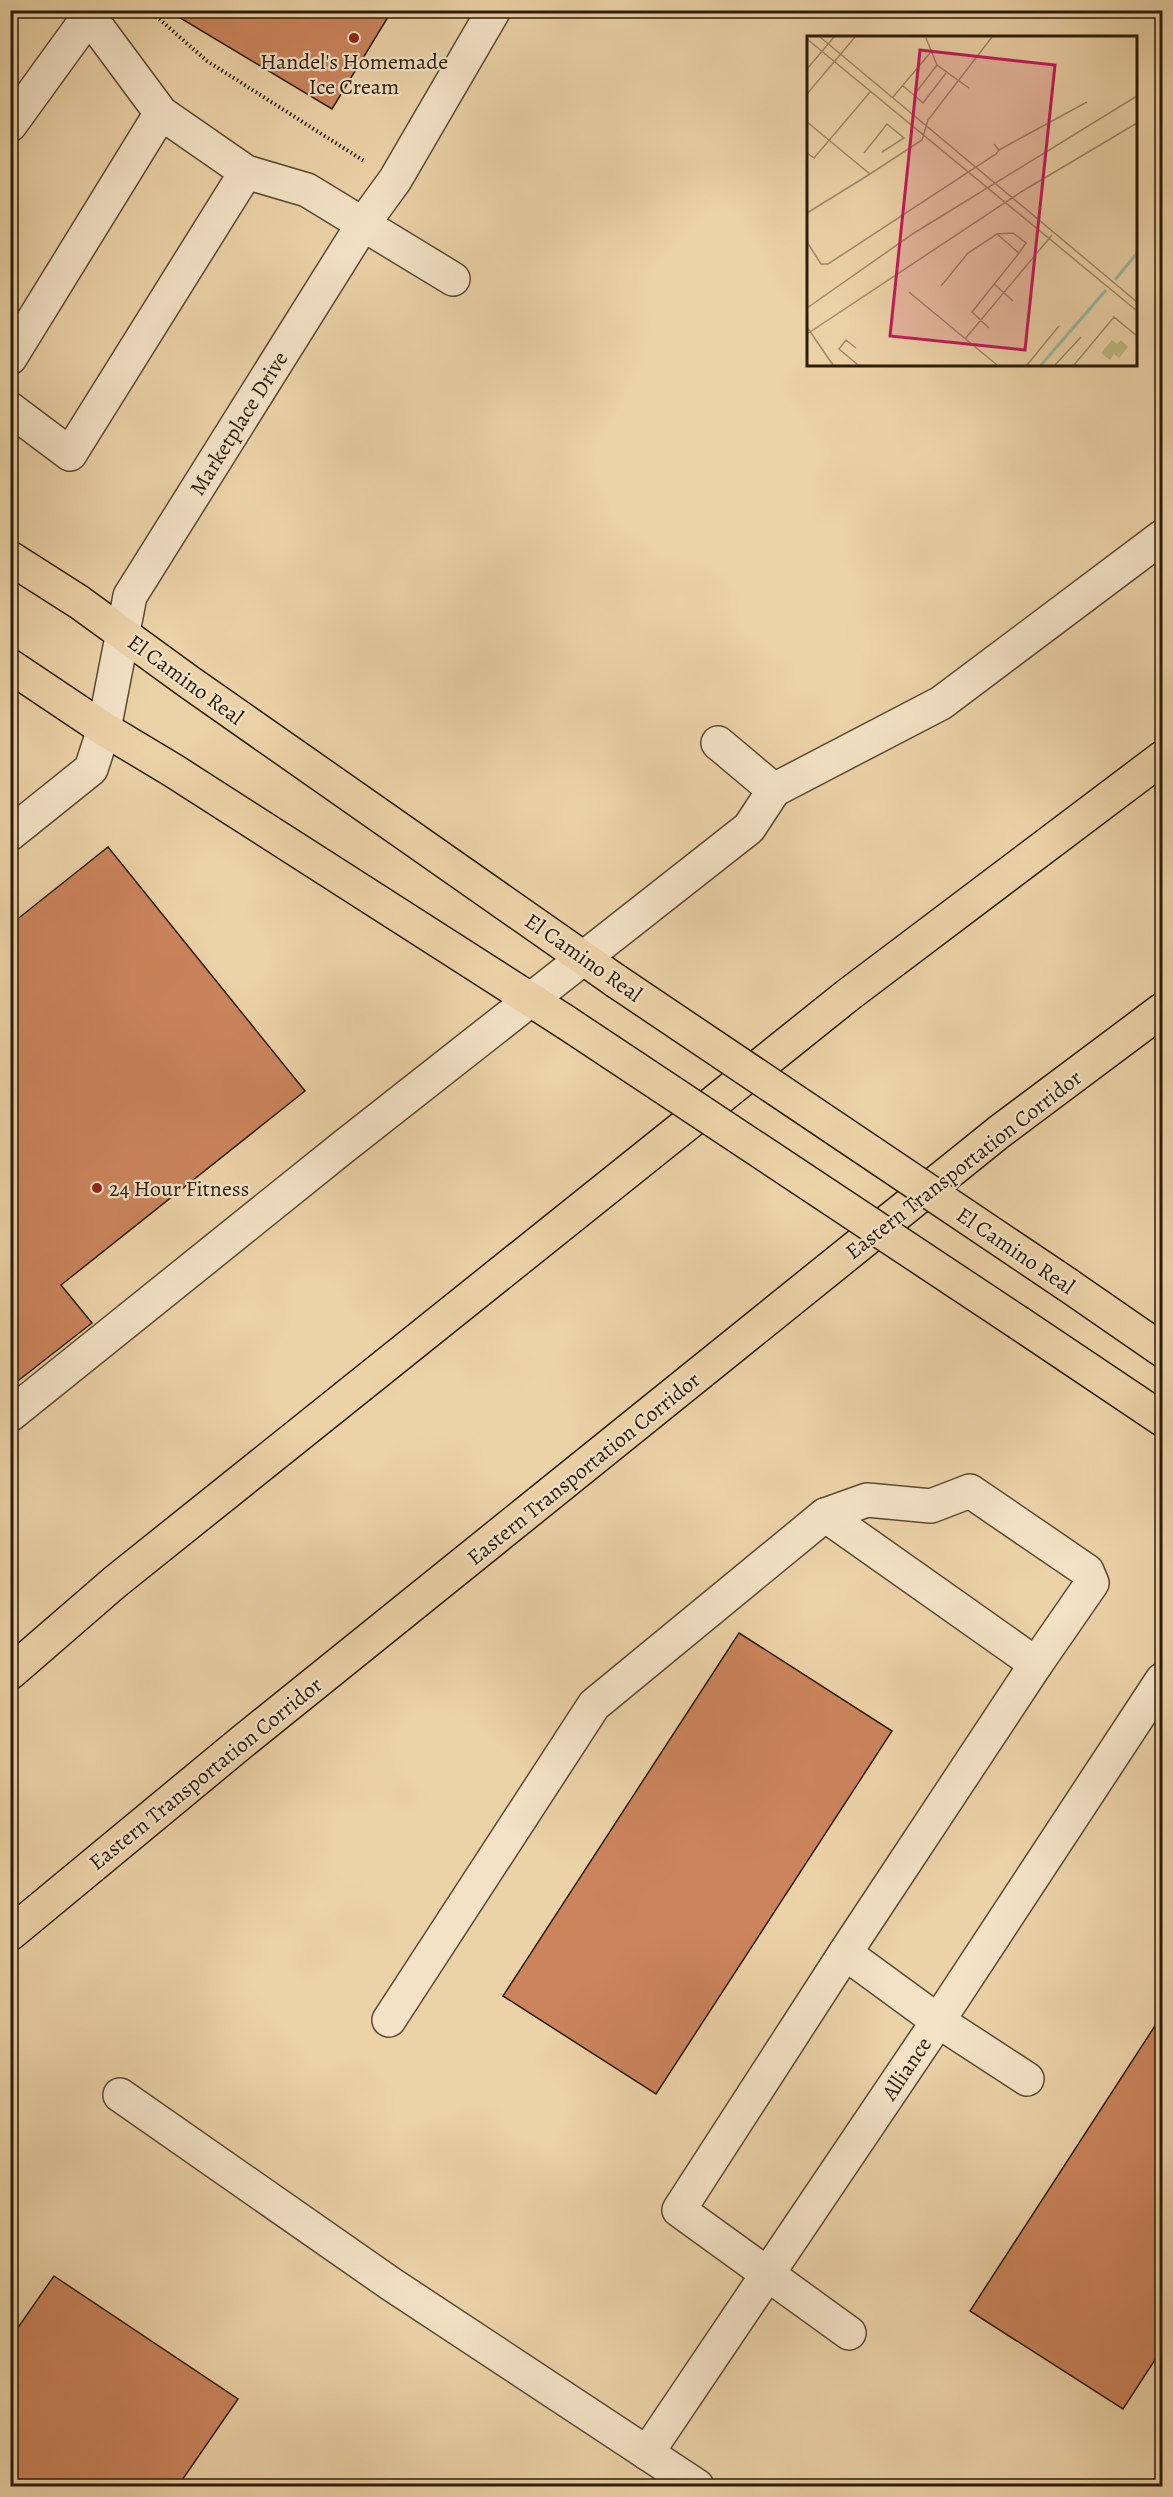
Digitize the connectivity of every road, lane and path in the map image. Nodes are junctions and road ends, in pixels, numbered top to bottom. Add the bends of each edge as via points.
1 (149, 10) edge
2 (494, 10) edge
3 (88, 13) edge
4 (161, 114) junction
5 (11, 123) edge
6 (246, 172) junction
7 (395, 180) junction
8 (363, 224) junction
9 (453, 279) dead end
10 (10, 358) edge
11 (10, 409) edge
12 (1162, 537) edge
13 (10, 558) edge
14 (122, 634) junction
15 (10, 666) edge
16 (104, 729) junction
17 (718, 743) dead end
18 (1162, 758) edge
19 (774, 790) junction
20 (10, 834) edge
21 (585, 957) junction
22 (531, 999) junction
23 (1162, 1010) edge
24 (1162, 1350) edge
25 (10, 1415) edge
26 (1162, 1419) edge
27 (825, 1515) junction
28 (1036, 1664) junction
29 (10, 1673) edge
30 (1162, 1680) edge
31 (10, 1934) edge
32 (845, 1953) junction
33 (389, 2020) dead end
34 (938, 2021) junction
35 (1027, 2079) dead end
36 (120, 2095) dead end
37 (767, 2273) junction
38 (849, 2333) dead end
39 (647, 2453) junction
40 (697, 2487) edge

1 - 7 path via 207,61
2 - 7 street, Marketplace Drive
3 - 4 street
3 - 5 street
4 - 6 street
4 - 10 street
6 - 8 street via 307,190
6 - 11 street via 70,454
7 - 8 street, Marketplace Drive
8 - 9 street
8 - 14 street, Marketplace Drive via 130,596
12 - 19 street via 941,703
13 - 14 main road, El Camino Real
14 - 16 street, Marketplace Drive
14 - 21 main road, El Camino Real
15 - 16 main road
16 - 20 street, Marketplace Drive via 91,768
16 - 22 main road
17 - 19 street
18 - 29 main road via 848,995 115,1582
19 - 21 street via 749,828
21 - 22 street
21 - 24 main road, El Camino Real, bridge
22 - 25 street
22 - 26 main road, bridge
23 - 31 main road, Eastern Transportation Corridor via 981,1147 242,1742
27 - 28 street
27 - 28 street via 867,1500 931,1506 970,1491 1087,1571 1092,1583
27 - 33 street via 594,1705
28 - 32 street
30 - 34 street, Alliance
32 - 34 street
32 - 37 street via 679,2210
34 - 35 street
34 - 37 street, Alliance
36 - 39 street via 391,2284
37 - 38 street
37 - 39 street, Alliance
39 - 40 street

